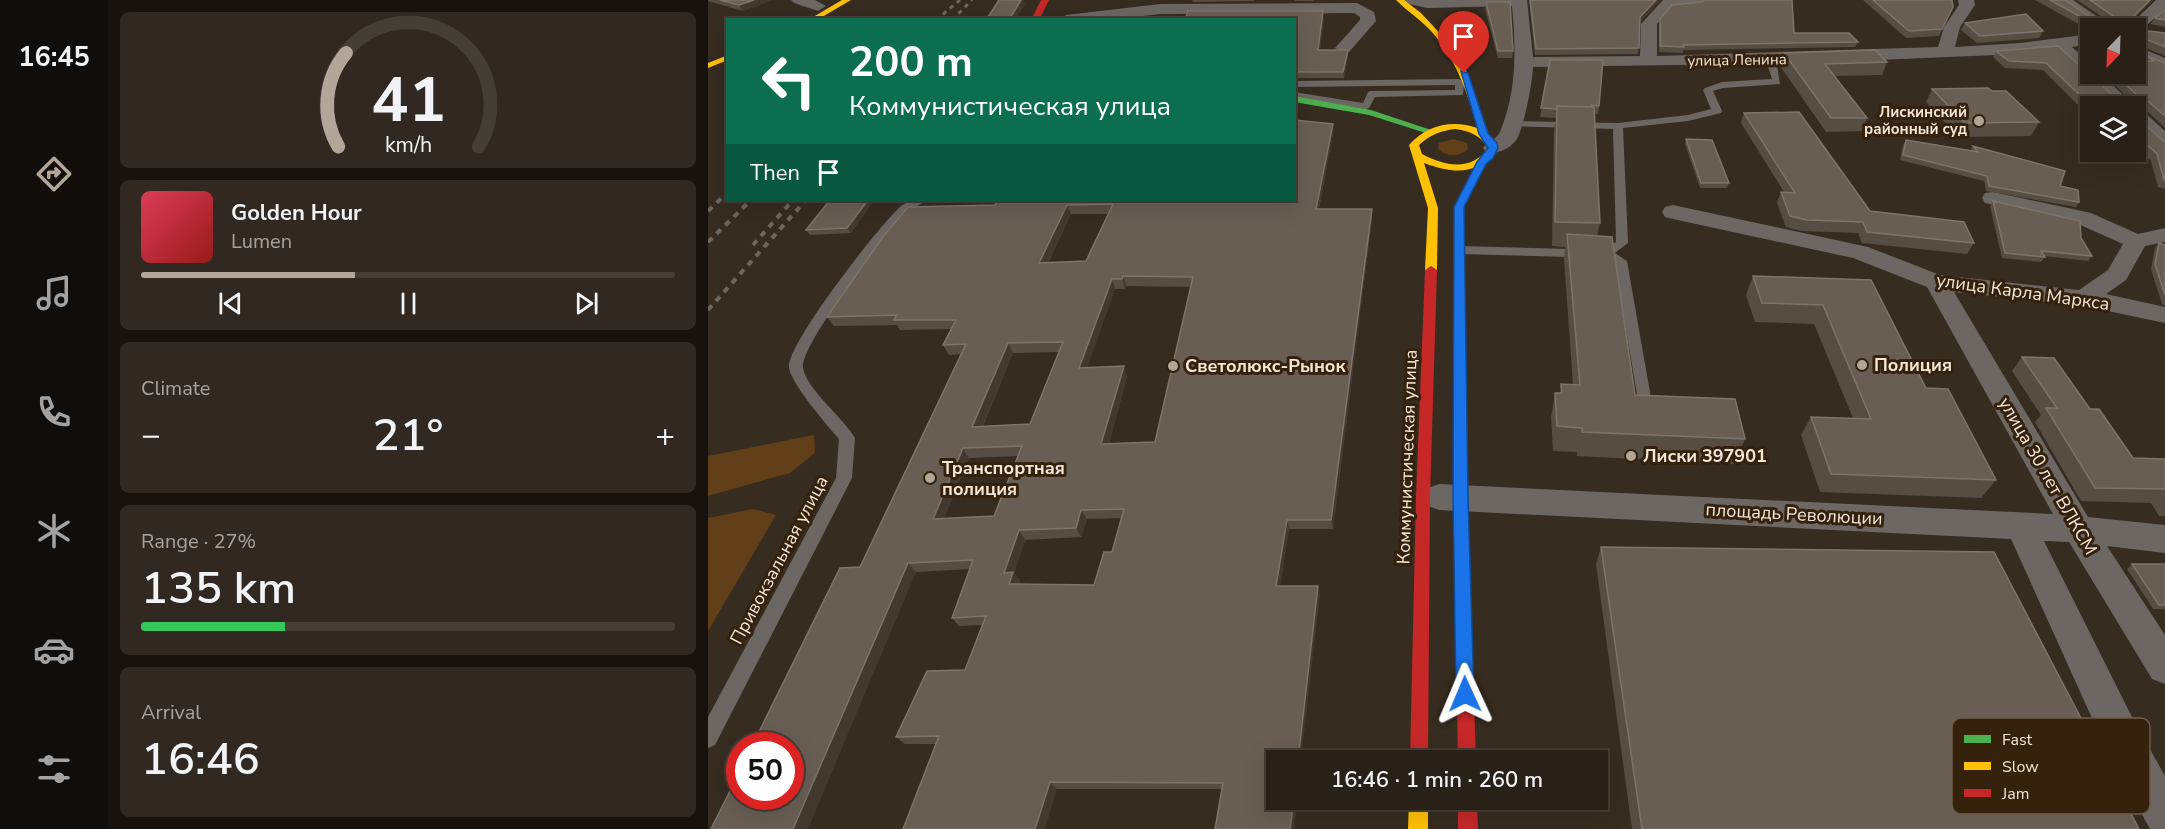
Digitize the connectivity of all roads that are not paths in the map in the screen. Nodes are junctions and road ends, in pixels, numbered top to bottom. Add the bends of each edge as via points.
1 (799, 0) edge
2 (847, 0) edge
3 (1045, 0) edge
4 (1400, 0) edge
5 (1410, 0) edge
6 (1520, 0) edge
7 (1701, 0) edge
8 (1966, 0) edge
9 (2063, 0) edge
10 (2165, 0) edge
11 (1143, 5) edge
12 (1221, 5) edge
13 (822, 9) edge
14 (1059, 16) edge
15 (808, 18) edge
16 (1036, 18) edge
17 (2091, 18) edge
18 (2146, 18) edge
19 (2146, 31) edge
20 (2155, 33) edge
21 (2080, 41) edge
22 (2060, 45) junction
23 (1343, 48) edge
24 (1945, 52) junction
25 (2146, 56) edge
26 (726, 58) edge
27 (1771, 60) junction
28 (1526, 62) junction
29 (1648, 62) junction
30 (2165, 65) edge
31 (708, 66) edge
32 (1296, 84) edge
33 (1471, 88) junction
34 (1296, 94) edge
35 (2115, 96) edge
36 (1296, 99) edge
37 (1296, 111) edge
38 (1510, 123) junction
39 (2146, 124) edge
40 (1618, 126) junction
41 (1364, 127) dead end
42 (1435, 129) junction
43 (1398, 142) dead end
44 (2165, 142) edge
45 (1486, 148) junction
46 (1416, 153) junction
47 (1993, 198) dead end
48 (918, 201) edge
49 (1673, 212) dead end
50 (2165, 235) edge
51 (2136, 241) junction
52 (1459, 250) junction
53 (1606, 254) junction
54 (1936, 282) junction
55 (2084, 298) junction
56 (2165, 315) edge
57 (1666, 410) edge
58 (1423, 497) junction
59 (1460, 497) junction
60 (2021, 526) junction
61 (2078, 530) junction
62 (2165, 539) edge
63 (2165, 667) edge
64 (2112, 718) edge
65 (708, 738) edge
66 (1419, 750) edge
67 (1467, 750) edge
68 (2150, 789) edge
69 (1419, 810) edge
70 (1468, 810) edge
71 (2165, 816) edge
72 (1418, 829) edge
73 (1468, 829) edge

1 - 13 street
2 - 13 main road
3 - 16 main road
4 - 33 main road via 1437,34 1458,61
5 - 6 street
6 - 28 street
7 - 29 street via 1665,4 1649,24
8 - 24 street
9 - 17 street
10 - 18 street
11 - 12 street
11 - 14 street
12 - 23 street via 1357,8 1368,15 1368,21
13 - 15 main road
19 - 20 street
21 - 22 street, улица Ленина
22 - 24 street, улица Ленина
22 - 35 street
24 - 27 street, улица Ленина
25 - 30 street
26 - 31 main road
27 - 29 street, улица Ленина
27 - 40 lane via 1777,82 1722,85 1708,90 1717,111
28 - 29 street, улица Ленина
28 - 38 street
32 - 34 lane via 1459,82 1460,93 1371,94 1366,106
33 - 42 main road via 1456,110
33 - 45 main road
36 - 42 main road
37 - 41 main road via 1335,117
38 - 40 lane
38 - 45 street via 1508,137
39 - 44 street
40 - 53 lane via 1622,243
42 - 45 main road via 1468,128
42 - 46 main road via 1415,141
43 - 46 main road
45 - 46 main road via 1452,168 1432,165
45 - 52 main road via 1459,207
46 - 58 main road, Коммунистическая улица via 1433,208
47 - 51 street via 2083,218
48 - 65 lane, Привокзальная улица via 902,211 876,241 796,360 806,385 847,438 844,478
49 - 54 street, улица Карла Маркса via 1860,252
50 - 51 street
51 - 55 street via 2117,274
52 - 53 lane
52 - 59 main road
53 - 57 lane via 1621,261 1645,409
54 - 55 street, улица Карла Маркса
54 - 61 street, улица 30 лет ВЛКСМ
55 - 56 street, улица Карла Маркса
58 - 59 street, площадь Революции
58 - 66 main road, Коммунистическая улица
59 - 60 street, площадь Революции
59 - 67 main road
60 - 61 street, площадь Революции
60 - 64 street
61 - 62 street, площадь Революции
61 - 63 street, улица 30 лет ВЛКСМ
68 - 71 street
69 - 72 main road
70 - 73 main road

